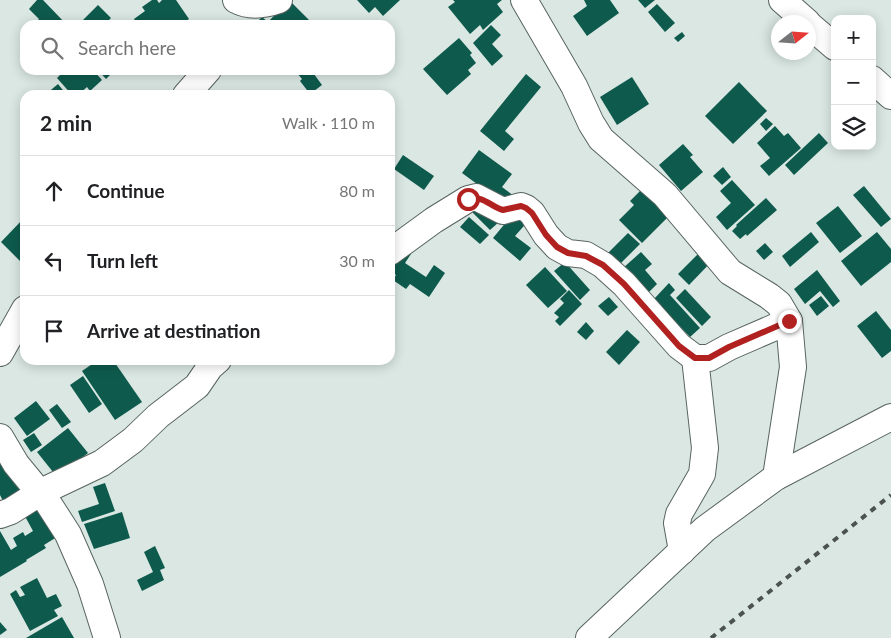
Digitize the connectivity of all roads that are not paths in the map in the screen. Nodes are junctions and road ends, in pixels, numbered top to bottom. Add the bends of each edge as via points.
1 (279, 0) edge
2 (524, 0) edge
3 (782, 0) edge
4 (240, 10) edge
5 (799, 15) edge
6 (816, 30) edge
7 (831, 43) edge
8 (204, 75) edge
9 (876, 83) edge
10 (190, 90) edge
11 (891, 96) edge
12 (395, 248) edge
13 (20, 318) edge
14 (789, 321) junction
15 (0, 353) edge
16 (695, 358) junction
17 (212, 365) edge
18 (891, 417) edge
19 (0, 437) edge
20 (776, 477) junction
21 (41, 492) junction
22 (0, 515) edge
23 (682, 551) junction
24 (107, 638) edge
25 (590, 638) edge

1 - 4 street
2 - 14 street via 601,139 665,195 730,272 779,304
3 - 5 street
6 - 7 street
8 - 10 street
9 - 11 street
12 - 16 street via 468,199 481,198 503,210 521,206 532,213 557,247 603,265 679,346
13 - 15 street
14 - 16 street via 709,358
14 - 20 street via 793,367
16 - 23 street via 704,448 702,474 677,523
17 - 21 street via 198,386 110,458
18 - 20 street
19 - 21 street via 16,464
20 - 23 street via 705,529
21 - 22 street
21 - 24 street via 68,534 90,584
23 - 25 street

